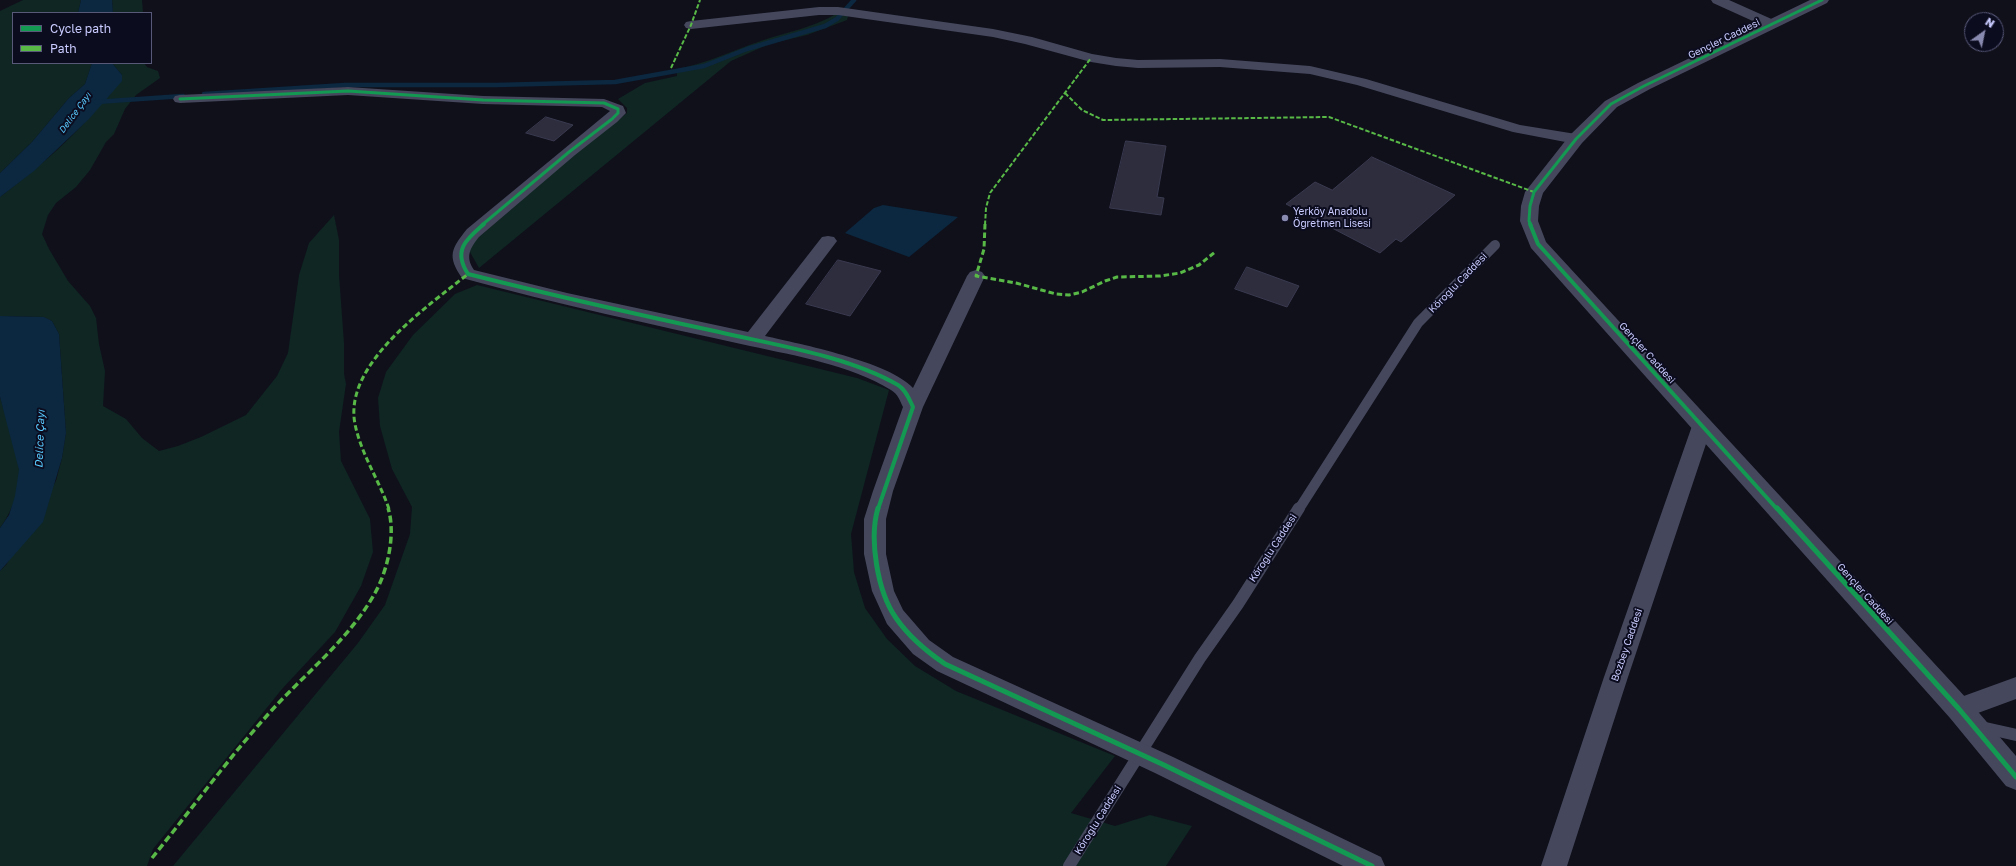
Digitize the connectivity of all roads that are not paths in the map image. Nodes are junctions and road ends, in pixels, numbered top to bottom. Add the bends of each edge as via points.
1 (1718, 0) edge
2 (1822, 0) edge
3 (1771, 24) junction
4 (691, 25) dead end
5 (180, 99) dead end
6 (1576, 139) junction
7 (828, 241) dead end
8 (1495, 245) dead end
9 (976, 276) dead end
10 (752, 340) junction
11 (913, 407) junction
12 (1702, 426) junction
13 (2016, 688) edge
14 (1965, 717) junction
15 (2016, 735) edge
16 (1139, 754) junction
17 (2016, 777) edge
18 (1069, 866) edge
19 (1372, 866) edge
20 (1554, 866) edge

1 - 3 street
2 - 3 street, Gençler Caddesi
3 - 6 street, Gençler Caddesi via 1611,104
4 - 6 street via 838,11 993,33 1116,62 1220,63 1310,70 1362,82 1518,129
5 - 10 street via 348,91 613,105 618,109 618,113 612,119 473,233 463,245 459,256 460,263 468,274 479,277
6 - 12 street, Gençler Caddesi via 1534,192 1529,221 1538,244
7 - 10 street
8 - 16 lane, Köroğlu Caddesi via 1418,323
9 - 11 street
10 - 11 street via 799,350 881,376 900,386
11 - 16 street via 875,519 875,554 883,591 895,618 921,647 945,664
12 - 14 street, Gençler Caddesi
12 - 20 street, Bozbey Caddesi
13 - 14 street
14 - 15 lane
14 - 17 street, Gençler Caddesi
16 - 18 lane, Köroğlu Caddesi
16 - 19 street

